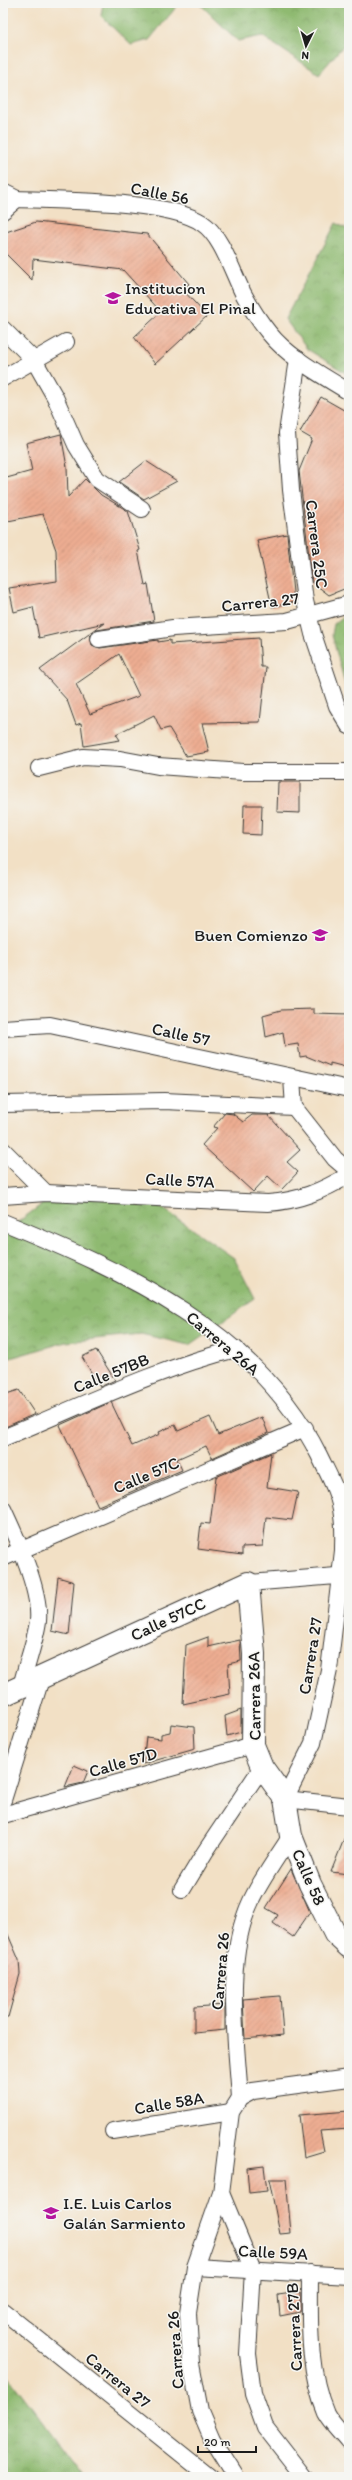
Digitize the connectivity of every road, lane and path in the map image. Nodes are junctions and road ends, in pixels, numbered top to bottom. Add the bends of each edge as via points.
1 (10, 195) edge
2 (3, 211) edge
3 (3, 329) edge
4 (66, 342) dead end
5 (298, 359) junction
6 (34, 360) junction
7 (3, 378) edge
8 (349, 392) edge
9 (142, 509) dead end
10 (349, 604) edge
11 (309, 616) junction
12 (99, 639) dead end
13 (349, 726) edge
14 (39, 768) dead end
15 (349, 772) edge
16 (3, 1028) edge
17 (292, 1078) junction
18 (349, 1090) edge
19 (3, 1104) edge
20 (294, 1107) junction
21 (3, 1150) edge
22 (349, 1171) edge
23 (349, 1175) edge
24 (46, 1193) junction
25 (3, 1196) edge
26 (4, 1223) edge
27 (236, 1349) junction
28 (305, 1428) junction
29 (3, 1438) edge
30 (3, 1509) edge
31 (349, 1513) edge
32 (22, 1550) junction
33 (343, 1553) junction
34 (3, 1558) edge
35 (345, 1575) edge
36 (248, 1583) junction
37 (22, 1687) edge
38 (253, 1745) junction
39 (262, 1767) junction
40 (285, 1799) junction
41 (3, 1800) edge
42 (349, 1806) edge
43 (3, 1815) edge
44 (291, 1836) junction
45 (182, 1890) dead end
46 (349, 1947) edge
47 (349, 2078) edge
48 (247, 2094) junction
49 (232, 2112) junction
50 (113, 2131) dead end
51 (222, 2193) junction
52 (195, 2267) junction
53 (253, 2270) junction
54 (310, 2273) junction
55 (349, 2276) edge
56 (3, 2311) edge
57 (349, 2442) edge
58 (210, 2477) edge
59 (236, 2477) edge
60 (304, 2477) edge

1 - 2 street
1 - 5 street, Calle 56 via 132,205 180,213 202,223 230,261 244,295 270,334
3 - 6 street
4 - 6 street
5 - 8 street, Calle 56
5 - 11 street, Carrera 25C via 287,433 291,490
6 - 7 street
6 - 9 street via 55,397 76,445 97,479
10 - 11 street, Carrera 27
11 - 12 street, Carrera 27 via 287,621 173,628
11 - 13 street, Carrera 25C via 337,706
14 - 15 street via 83,757 213,770
16 - 17 street, Calle 57 via 50,1025
17 - 18 street, Calle 57
17 - 20 street
19 - 20 street via 164,1101
20 - 22 street via 335,1159
21 - 24 street
23 - 24 street, Calle 57A via 314,1194 289,1202 275,1203
24 - 25 street, Calle 57A
26 - 27 street, Carrera 26A via 81,1254 188,1312
27 - 28 street, Carrera 26A via 278,1393
27 - 29 street, Calle 57BB via 210,1355 160,1374
28 - 32 street, Calle 57C
28 - 33 street, Carrera 26A via 335,1488 342,1516
30 - 32 street
31 - 33 street, Carrera 27
32 - 34 street, Calle 57C
32 - 37 street via 37,1605 38,1620
33 - 35 street, Carrera 27
35 - 36 street, Calle 57CC
35 - 40 street, Carrera 27 via 330,1670 313,1743
36 - 37 street, Calle 57CC
36 - 38 street, Carrera 26A via 254,1654
37 - 41 street
38 - 39 street, Carrera 26A
38 - 43 street, Calle 57D
39 - 40 street, Carrera 26A
39 - 45 street via 204,1852
40 - 42 street
40 - 44 street, Calle 58
44 - 46 street, Calle 58 via 335,1934
44 - 48 street, Carrera 26 via 251,1902 240,1933 233,2001
47 - 48 street
48 - 49 street, Carrera 26
49 - 50 street, Calle 58A
49 - 51 street, Carrera 26
51 - 52 street, Carrera 26
51 - 53 street
52 - 53 street, Calle 59A
52 - 59 street, Carrera 26 via 188,2313 191,2363 200,2411 212,2439
53 - 54 street, Calle 59A
53 - 60 street via 248,2354 253,2393 265,2427
54 - 55 street, Calle 59A
54 - 57 street, Carrera 27B via 310,2340 316,2380 327,2414
56 - 58 street, Carrera 27

